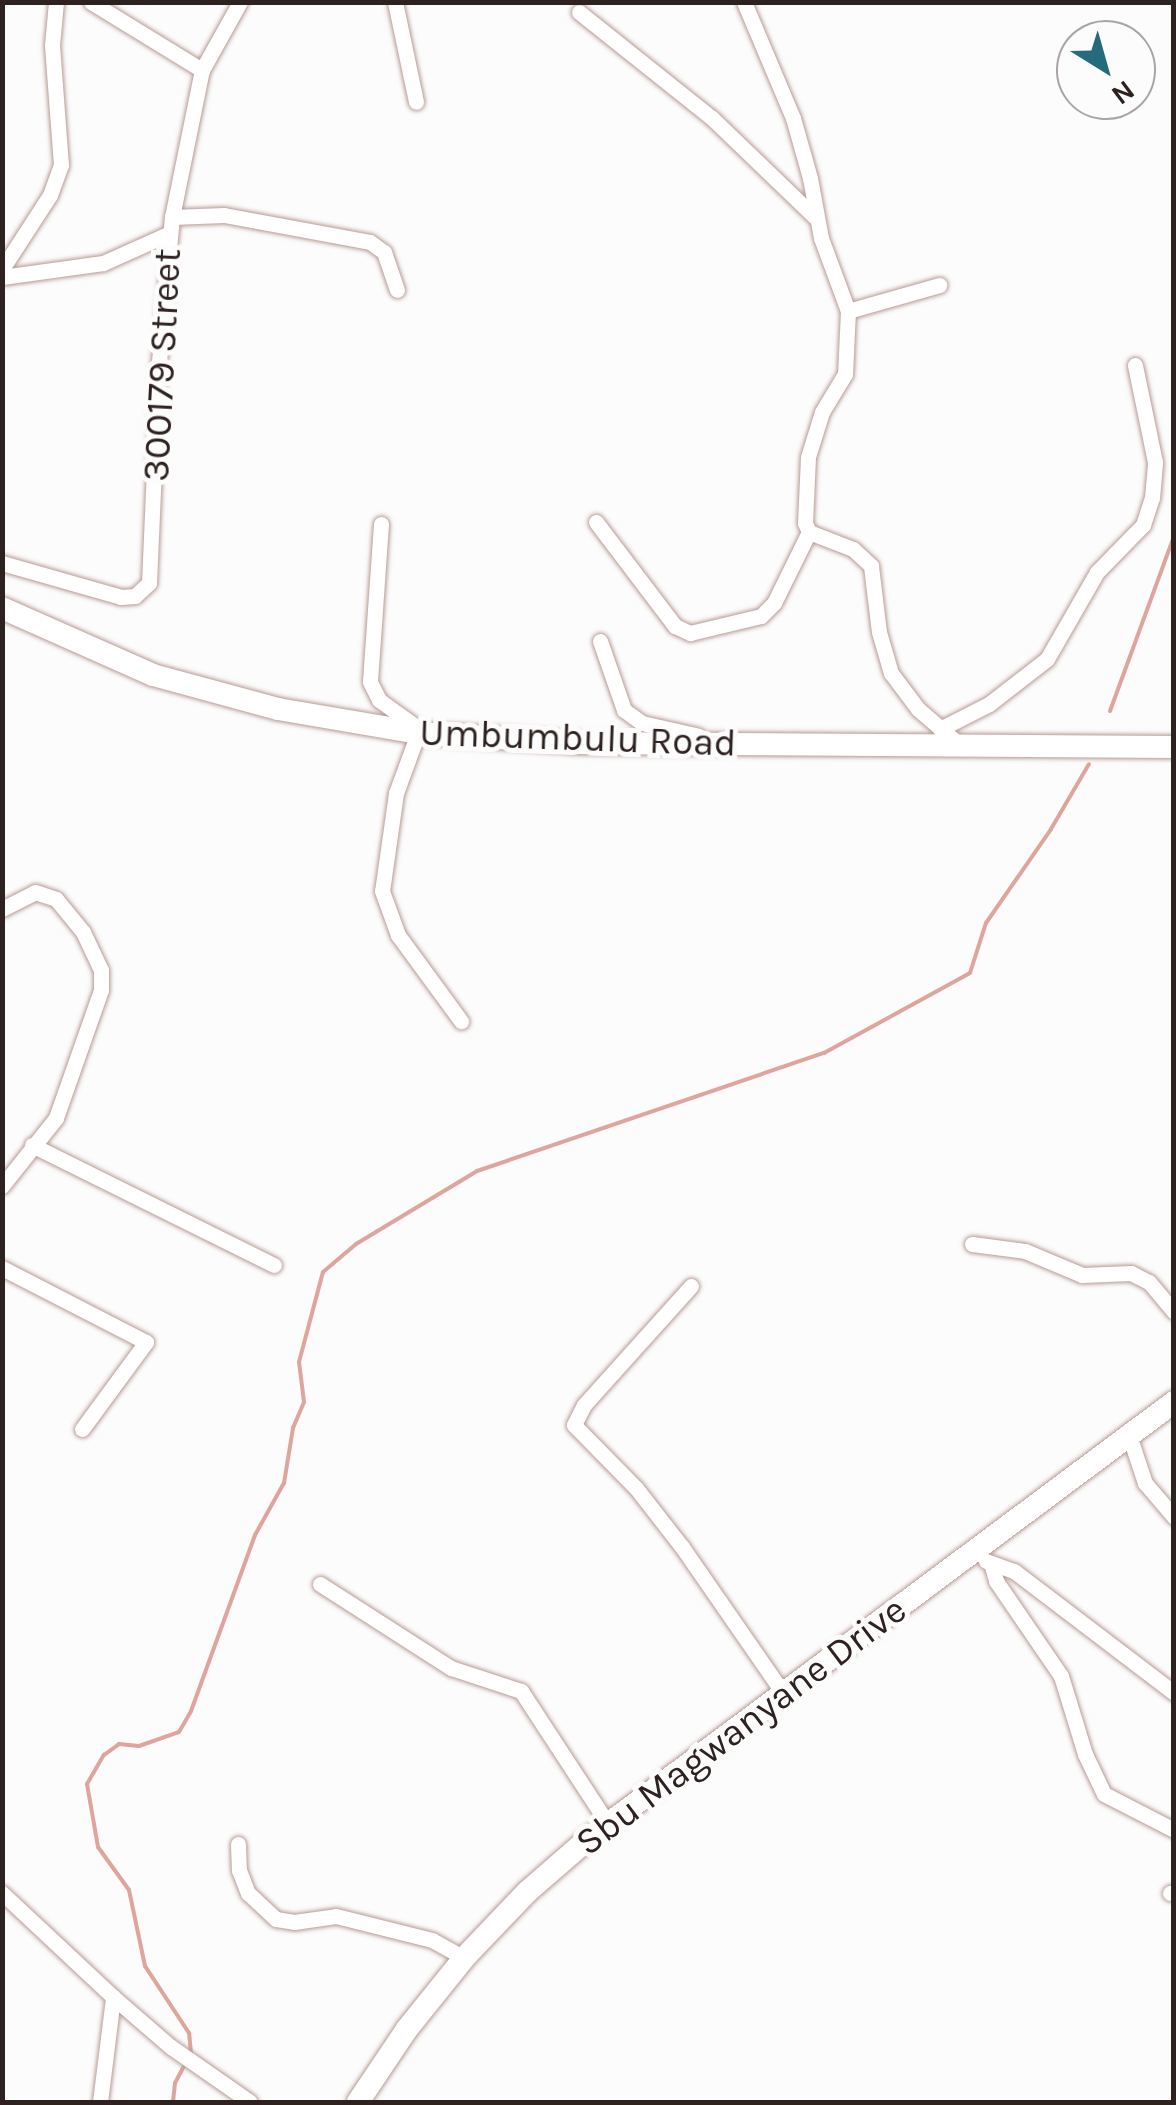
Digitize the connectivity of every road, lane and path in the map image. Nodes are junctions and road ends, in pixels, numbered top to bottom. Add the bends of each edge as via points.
1 (56, 2) edge
2 (91, 2) edge
3 (240, 2) edge
4 (394, 2) edge
5 (744, 2) edge
6 (579, 12) dead end
7 (202, 70) junction
8 (416, 102) dead end
9 (816, 218) junction
10 (171, 225) junction
11 (2, 269) edge
12 (2, 277) edge
13 (938, 285) dead end
14 (397, 290) dead end
15 (848, 311) junction
16 (1135, 365) dead end
17 (596, 522) dead end
18 (381, 524) dead end
19 (809, 532) junction
20 (2, 563) edge
21 (2, 608) edge
22 (600, 641) dead end
23 (940, 728) junction
24 (422, 733) junction
25 (722, 745) junction
26 (961, 746) junction
27 (1174, 747) edge
28 (2, 909) edge
29 (461, 1022) dead end
30 (32, 1145) junction
31 (2, 1186) edge
32 (972, 1244) dead end
33 (274, 1265) dead end
34 (2, 1268) edge
35 (691, 1286) dead end
36 (1174, 1312) edge
37 (1174, 1402) edge
38 (82, 1429) dead end
39 (1129, 1435) junction
40 (1174, 1517) edge
41 (983, 1556) junction
42 (320, 1584) dead end
43 (783, 1693) junction
44 (1174, 1693) edge
45 (608, 1824) junction
46 (1174, 1830) edge
47 (238, 1844) dead end
48 (2, 1893) edge
49 (464, 1958) junction
50 (113, 1998) junction
51 (100, 2102) edge
52 (250, 2102) edge
53 (358, 2102) edge

1 - 11 street via 52,45 62,166
2 - 7 street
3 - 7 street, 300179 Street
4 - 8 street
5 - 9 street via 793,118
6 - 9 street via 712,118
7 - 10 street, 300179 Street
9 - 15 street
10 - 12 street via 103,263
10 - 14 street via 207,213 370,242 384,252
10 - 20 street, 300179 Street via 149,583 135,596 121,597
13 - 15 street
15 - 19 street via 844,374 822,412 808,457
16 - 23 street via 1154,462 1142,525 1097,572 1047,658 989,704
17 - 19 street via 675,626 690,633 761,616
18 - 24 street via 370,682 379,700
19 - 23 street via 853,549 871,566 886,663 899,688
21 - 24 main road, Umbumbulu Road via 153,676 278,709
22 - 25 street via 618,700 633,718
23 - 26 street
24 - 25 main road, Umbumbulu Road
24 - 29 street via 396,793 382,873 385,908
25 - 26 main road, Umbumbulu Road
26 - 27 main road, Umbumbulu Road
28 - 30 street via 35,892 56,900 102,970 56,1118
30 - 31 street
30 - 33 street
32 - 36 street via 1026,1251 1082,1275 1131,1272
34 - 38 street via 146,1342
35 - 43 street via 584,1405 574,1425 636,1488
37 - 39 main road, Sbu Magwanyane Drive
39 - 40 street via 1145,1483
39 - 41 main road, Sbu Magwanyane Drive
41 - 43 main road, Sbu Magwanyane Drive
41 - 44 street via 1014,1570
41 - 46 street via 1062,1676 1084,1754 1104,1794
42 - 45 street via 451,1668 521,1691
43 - 45 main road, Sbu Magwanyane Drive
45 - 49 main road, Sbu Magwanyane Drive
47 - 49 street via 238,1870 248,1894 276,1919 336,1916 432,1940
48 - 50 street
49 - 53 main road, Sbu Magwanyane Drive
50 - 51 street
50 - 52 street

